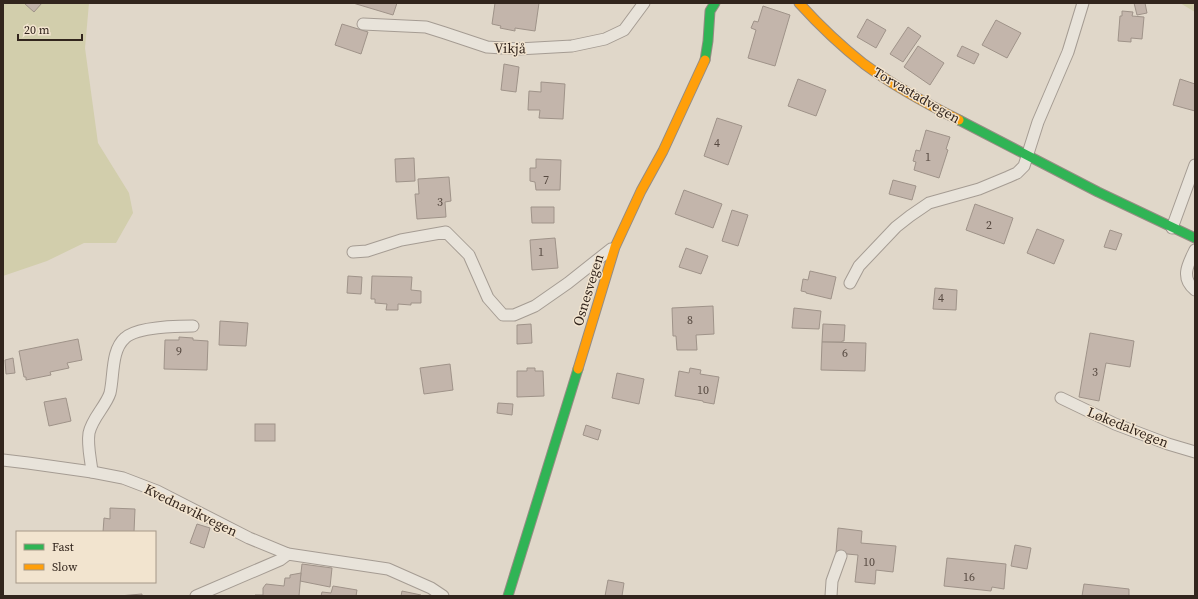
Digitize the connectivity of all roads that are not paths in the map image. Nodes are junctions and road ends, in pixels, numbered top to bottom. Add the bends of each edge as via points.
1 (644, 3) edge
2 (715, 3) edge
3 (799, 3) edge
4 (1084, 3) edge
5 (363, 24) dead end
6 (1028, 156) junction
7 (1195, 166) edge
8 (1172, 228) junction
9 (1195, 238) edge
10 (618, 244) junction
11 (1195, 250) edge
12 (353, 252) dead end
13 (850, 283) dead end
14 (1195, 290) edge
15 (193, 326) dead end
16 (1061, 398) dead end
17 (1195, 452) edge
18 (3, 460) edge
19 (92, 472) junction
20 (288, 554) junction
21 (841, 556) dead end
22 (196, 596) edge
23 (443, 596) edge
24 (508, 596) edge
25 (830, 596) edge

1 - 5 lane, Vikjå via 624,30 605,39 564,46 518,49 487,47 426,27
2 - 10 street, Osnesvegen via 710,11 705,60
3 - 6 street, Torvastadvegen via 826,31 888,81
4 - 6 lane via 1068,52 1031,140
6 - 8 street, Torvastadvegen
6 - 13 lane via 1024,166 1017,173 979,189 929,203 910,216 859,266
7 - 8 lane
8 - 9 street, Torvastadvegen
10 - 12 lane via 535,306 514,315 503,315 488,298 469,256 446,232
10 - 24 street, Osnesvegen
11 - 14 lane via 1186,273 1189,284
15 - 19 lane via 142,330 125,338 120,345 115,357 110,394 89,432
16 - 17 lane, Løkedalvegen via 1115,424
18 - 19 lane, Kvednavikvegen
19 - 20 lane, Kvednavikvegen via 123,478 157,491 249,538
20 - 22 lane via 280,560
20 - 23 lane, Kvednavikvegen via 388,570 431,588
21 - 25 lane via 832,581

